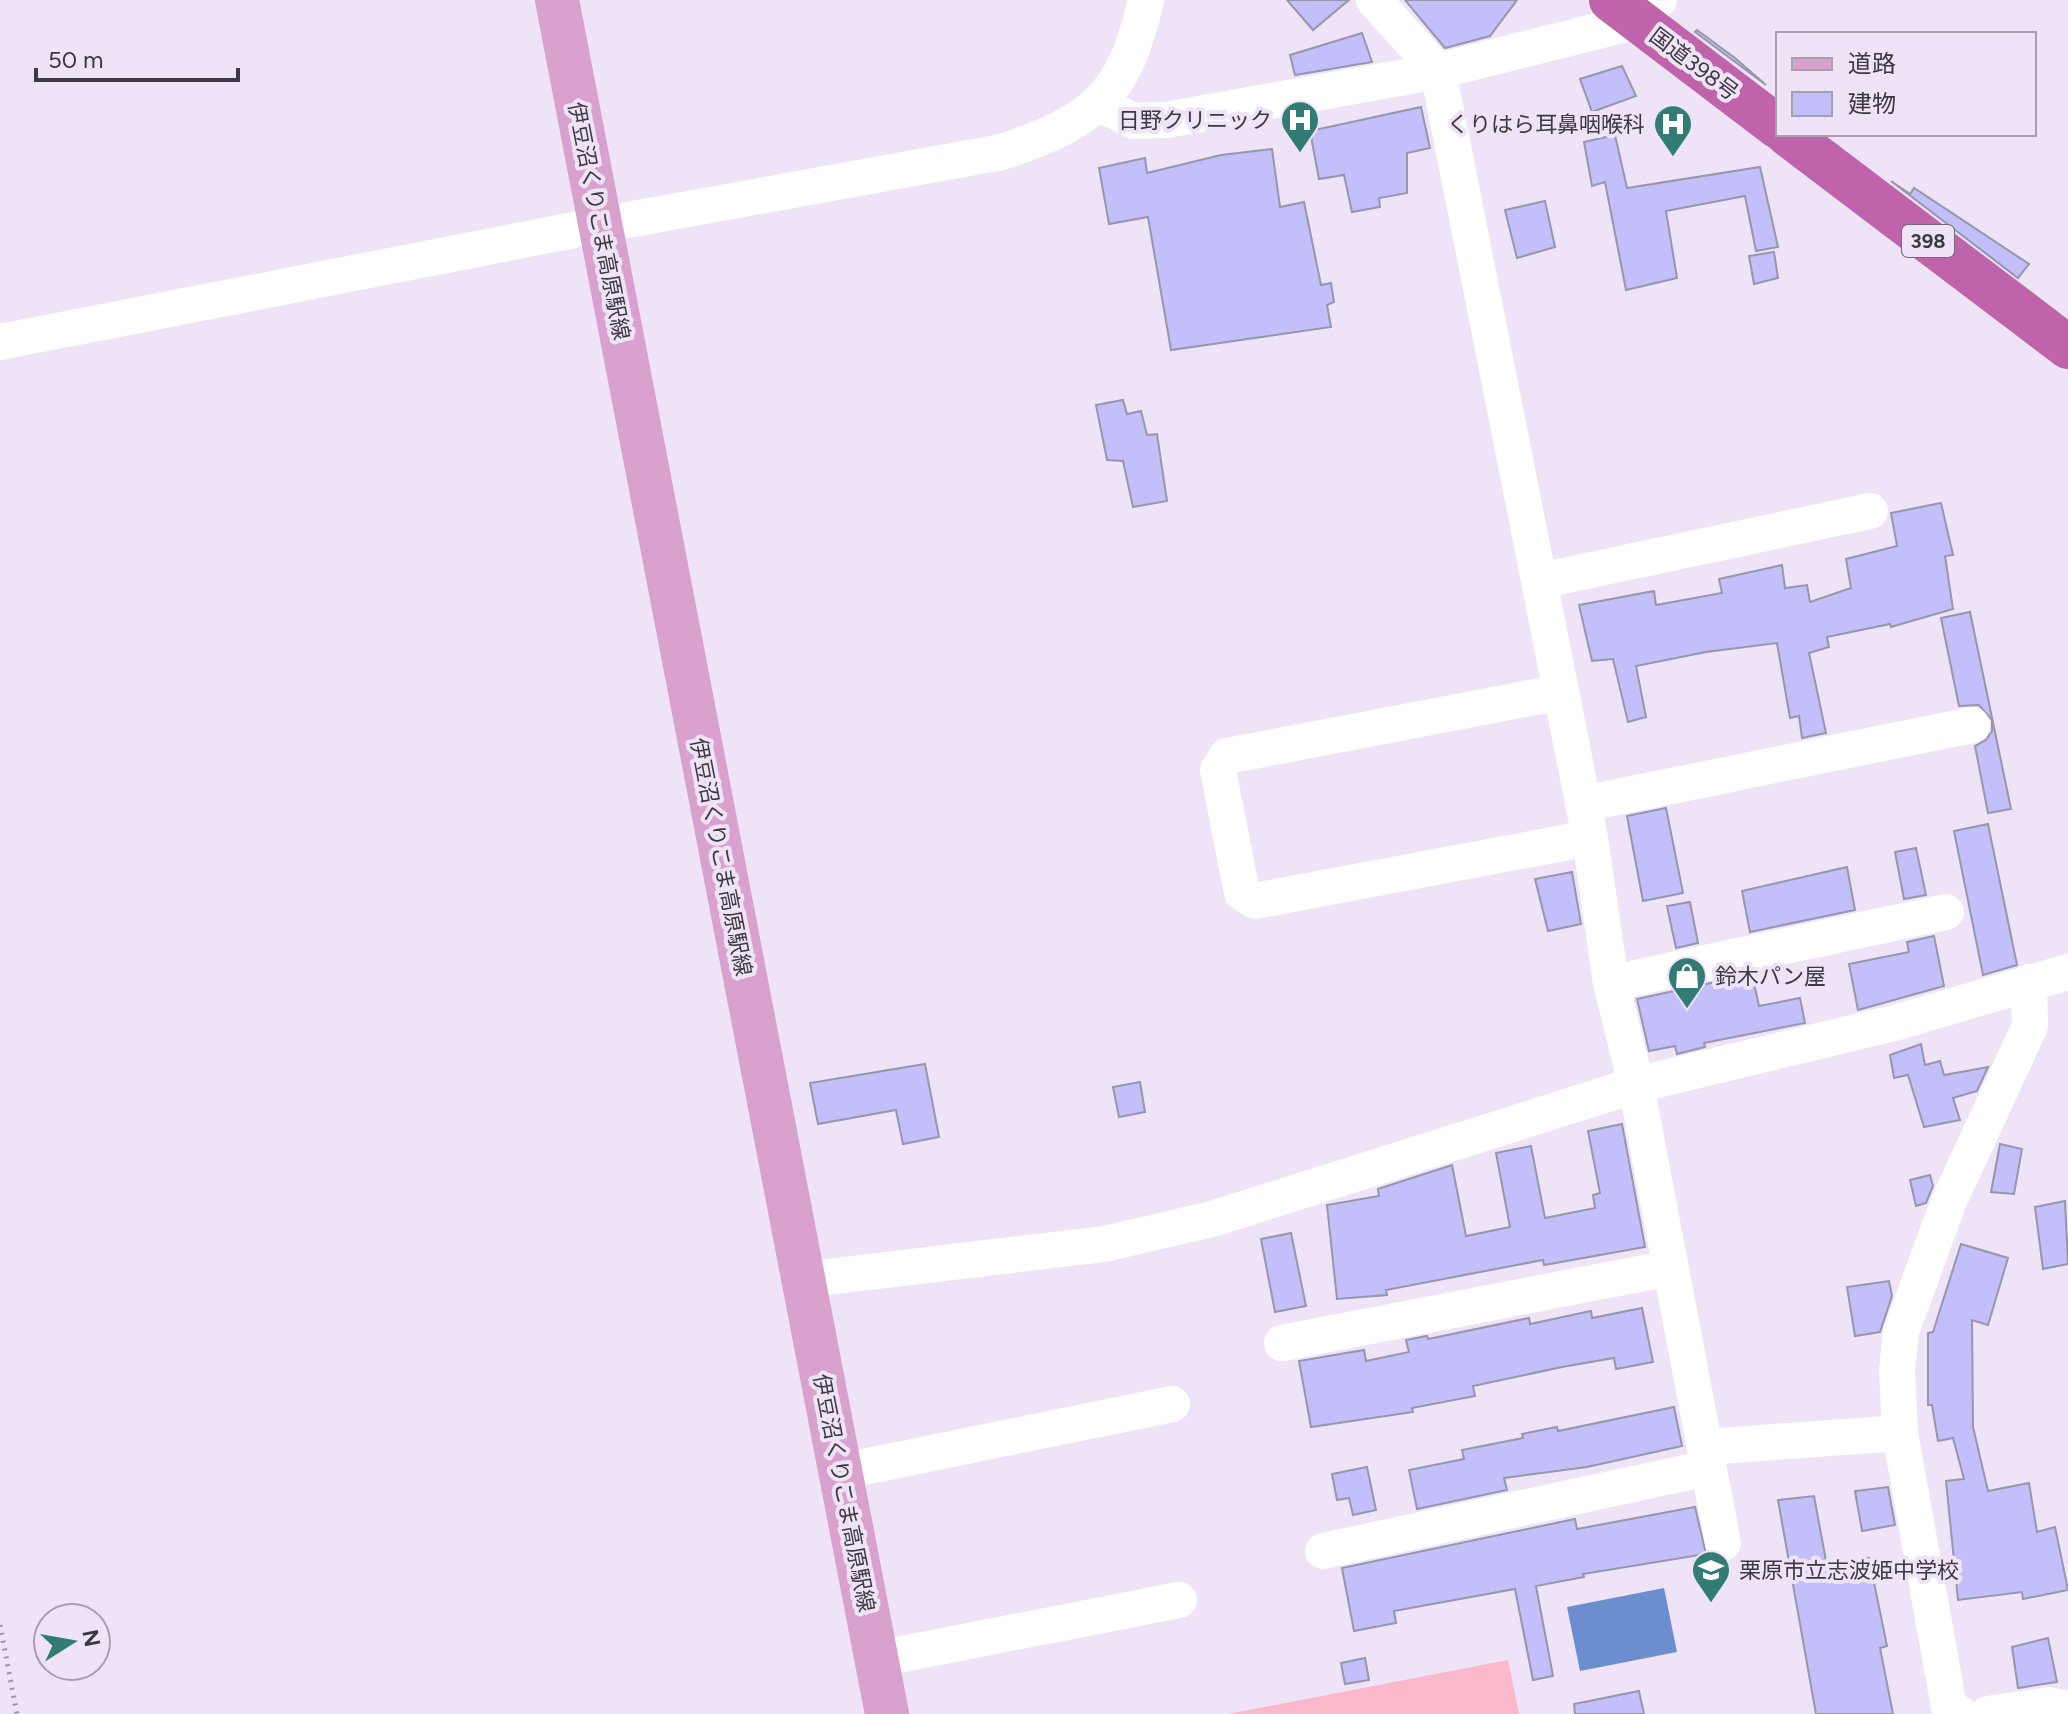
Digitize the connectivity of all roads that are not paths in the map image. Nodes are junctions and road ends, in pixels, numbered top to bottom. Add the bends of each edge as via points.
1 (557, 0) edge
2 (1146, 0) edge
3 (1374, 0) edge
4 (1636, 7) edge
5 (1438, 71) junction
6 (1100, 104) junction
7 (1776, 125) edge
8 (1790, 136) edge
9 (600, 225) junction
10 (0, 342) edge
11 (2068, 347) edge
12 (1870, 511) dead end
13 (1539, 581) junction
14 (1561, 692) junction
15 (1972, 725) dead end
16 (1586, 821) junction
17 (1946, 912) dead end
18 (2068, 972) edge
19 (2029, 982) junction
20 (1611, 983) junction
21 (1636, 1085) junction
22 (1670, 1268) junction
23 (802, 1280) junction
24 (1282, 1343) dead end
25 (1172, 1404) dead end
26 (1900, 1433) junction
27 (1706, 1458) junction
28 (839, 1472) junction
29 (1723, 1543) dead end
30 (1323, 1551) dead end
31 (1179, 1600) dead end
32 (877, 1659) junction
33 (2068, 1709) edge
34 (887, 1714) edge
35 (1960, 1714) edge
36 (1988, 1714) edge

1 - 9 main road, 伊豆沼くりこま高原駅線
2 - 6 street via 1116,86
3 - 5 street
4 - 5 street
4 - 7 highway, 国道398号
5 - 6 street via 1166,120 1134,121
5 - 13 street
6 - 9 street via 1052,135 1002,152
8 - 11 highway, 398
9 - 10 street
9 - 23 main road, 伊豆沼くりこま高原駅線
12 - 13 street
13 - 14 street
14 - 16 street
14 - 16 street via 1227,756 1218,770 1242,893 1255,901
15 - 16 street
16 - 20 street
17 - 20 street
18 - 19 street
19 - 21 street via 1898,1022
19 - 26 street via 2030,1026 1949,1201 1901,1332
20 - 21 street
21 - 22 street
21 - 23 street via 1227,1214 1104,1244
22 - 24 street
22 - 27 street
23 - 28 main road, 伊豆沼くりこま高原駅線
25 - 28 street
26 - 27 street
26 - 35 street via 1949,1707
27 - 29 street
27 - 30 street
28 - 32 main road, 伊豆沼くりこま高原駅線
31 - 32 street
32 - 34 main road, 伊豆沼くりこま高原駅線
33 - 36 street via 2049,1705

